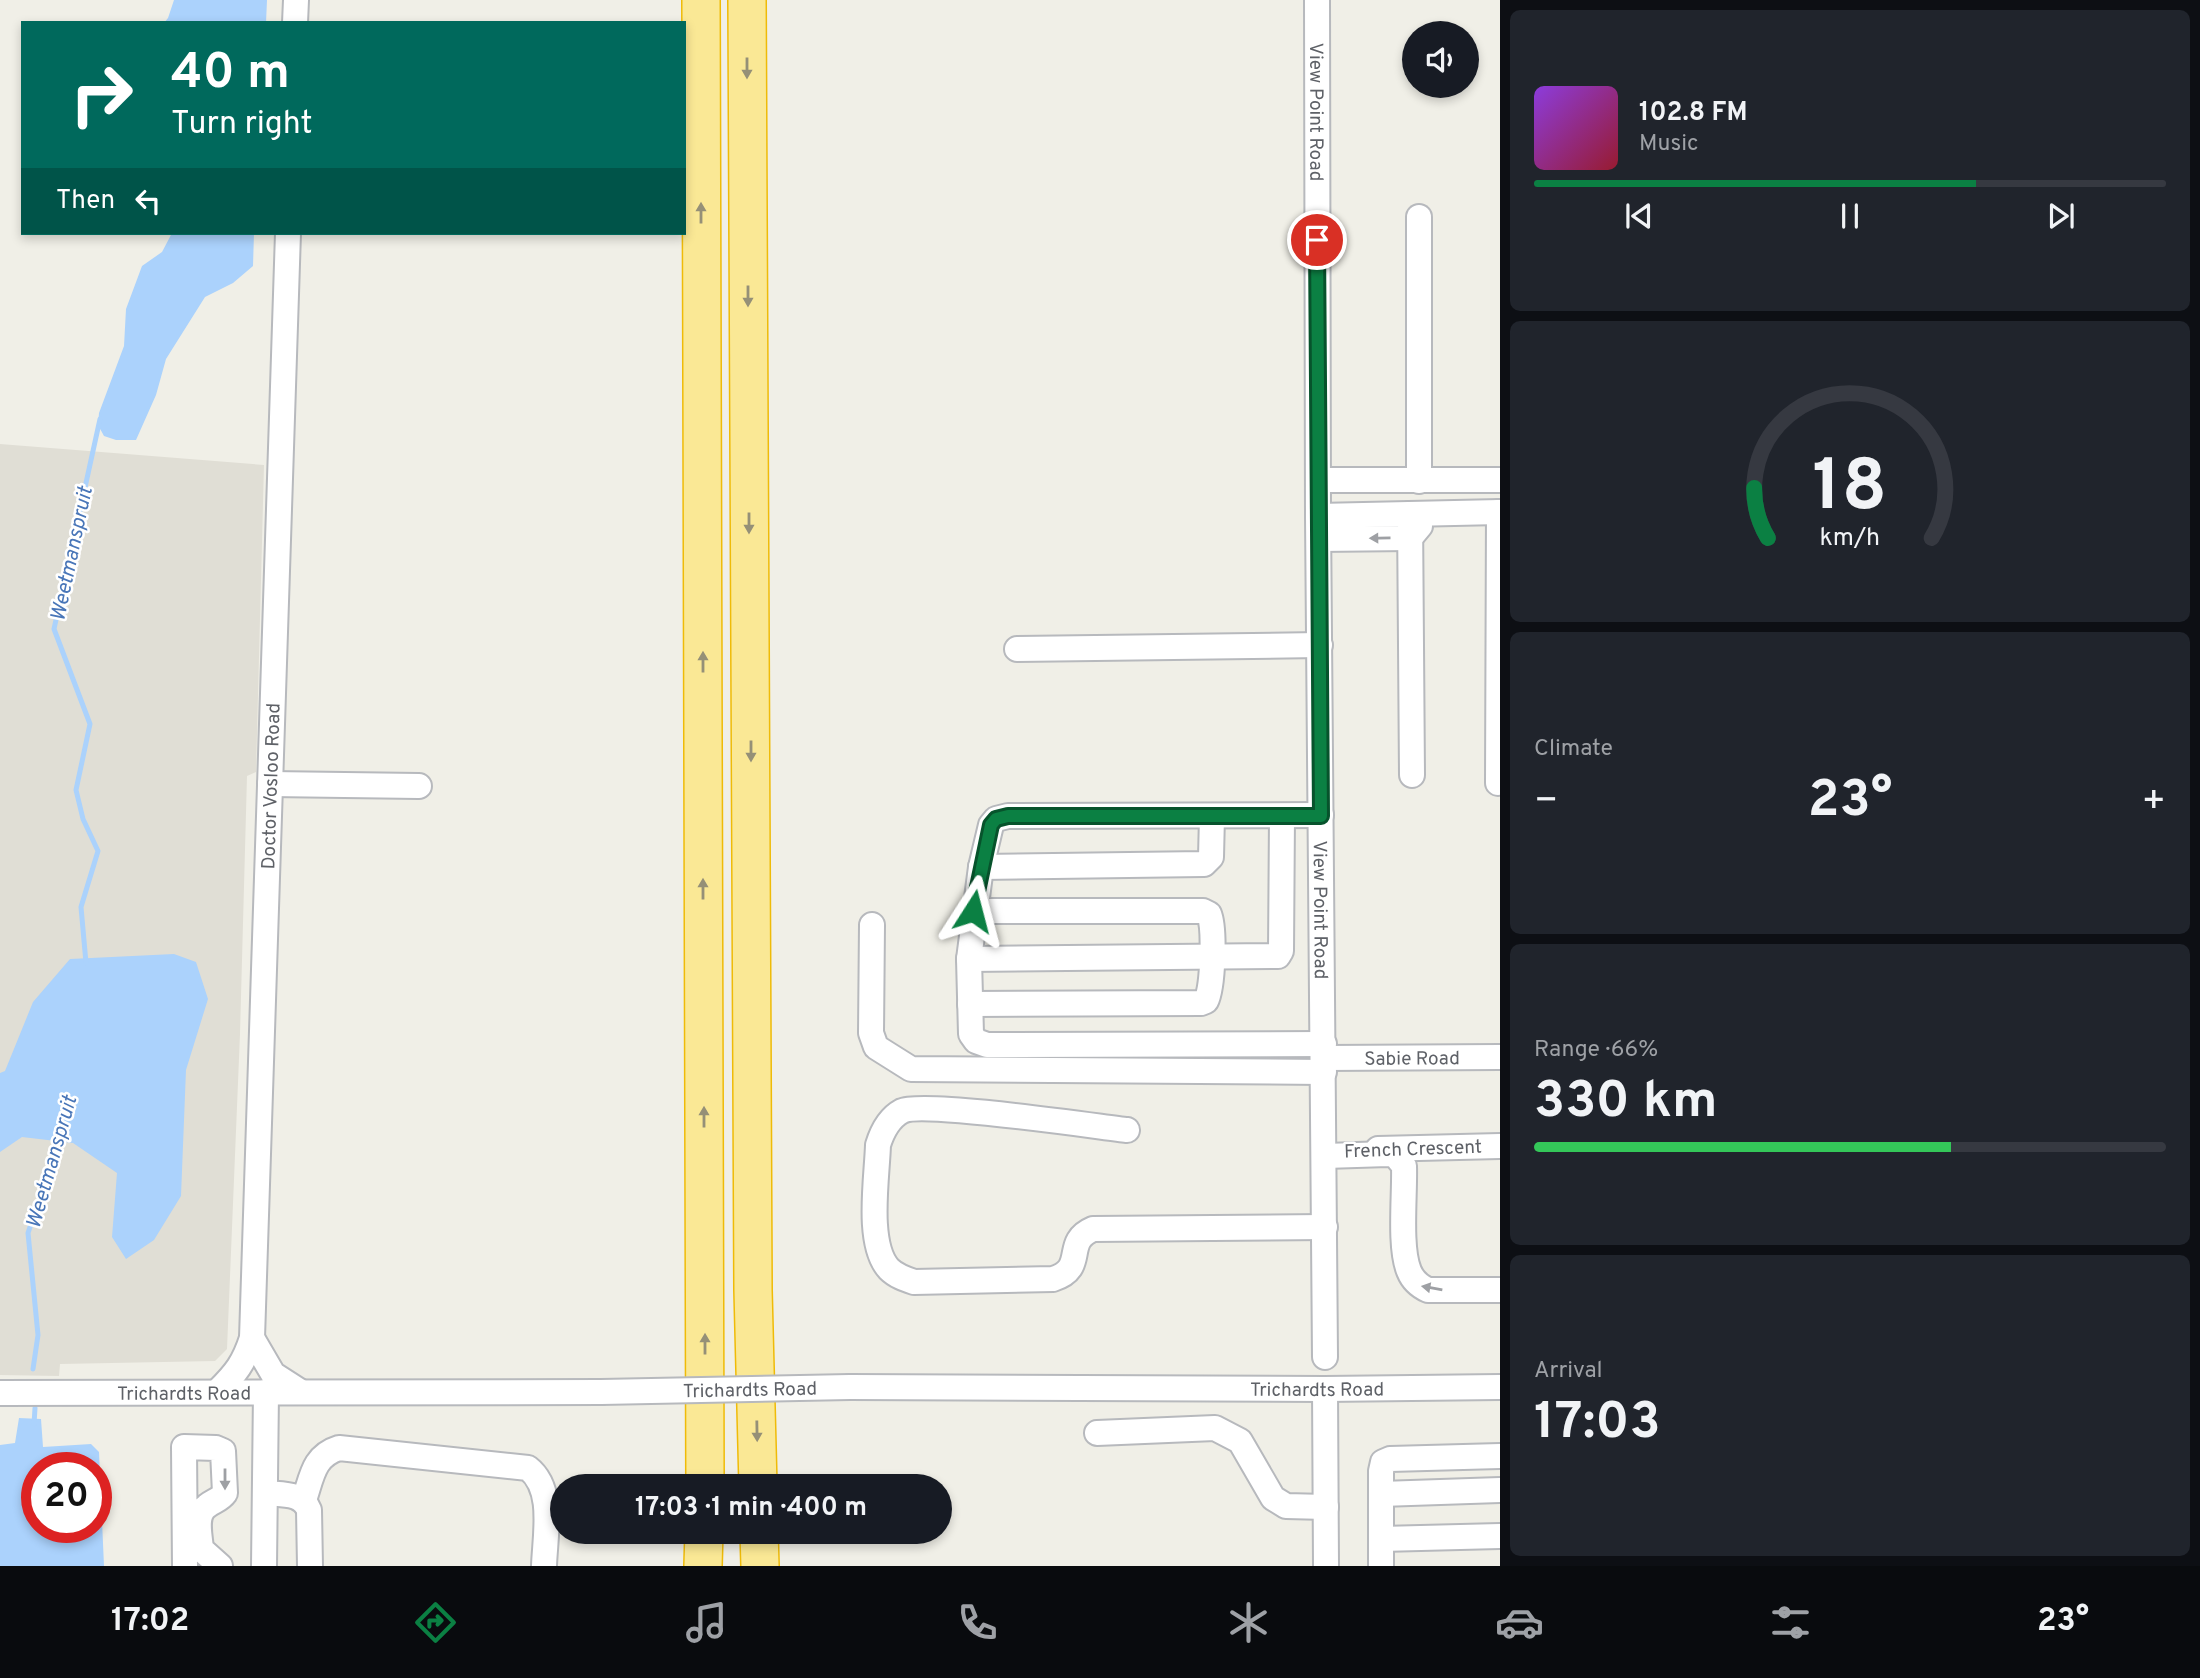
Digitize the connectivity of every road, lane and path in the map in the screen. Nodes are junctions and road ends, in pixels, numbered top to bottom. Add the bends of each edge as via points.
1 (296, 0) edge
2 (701, 0) edge
3 (747, 0) edge
4 (1317, 0) edge
5 (295, 21) edge
6 (1419, 217) dead end
7 (288, 235) edge
8 (1318, 480) junction
9 (1500, 480) edge
10 (1419, 481) junction
11 (1499, 512) edge
12 (1416, 522) junction
13 (1318, 528) junction
14 (1320, 645) junction
15 (1017, 649) dead end
16 (1412, 775) dead end
17 (1498, 783) dead end
18 (270, 784) junction
19 (419, 786) dead end
20 (1212, 816) junction
21 (1282, 816) junction
22 (1321, 816) junction
23 (981, 867) junction
24 (973, 911) junction
25 (872, 925) dead end
26 (1211, 958) junction
27 (969, 959) junction
28 (970, 1004) junction
29 (1500, 1057) edge
30 (1324, 1058) junction
31 (1127, 1130) dead end
32 (1500, 1146) edge
33 (1325, 1154) junction
34 (1325, 1227) junction
35 (1500, 1290) edge
36 (252, 1338) junction
37 (1325, 1357) dead end
38 (1500, 1387) edge
39 (1325, 1390) junction
40 (218, 1391) junction
41 (267, 1392) junction
42 (302, 1392) junction
43 (0, 1393) edge
44 (1097, 1433) dead end
45 (1500, 1456) edge
46 (705, 1474) edge
47 (758, 1474) edge
48 (1500, 1490) edge
49 (265, 1493) junction
50 (1381, 1494) junction
51 (304, 1500) junction
52 (1326, 1507) junction
53 (191, 1517) junction
54 (1500, 1536) edge
55 (1381, 1539) junction
56 (705, 1544) edge
57 (759, 1544) edge
58 (185, 1566) edge
59 (220, 1566) edge
60 (264, 1566) edge
61 (310, 1566) edge
62 (544, 1566) edge
63 (705, 1566) edge
64 (760, 1566) edge
65 (1326, 1566) edge
66 (1381, 1566) edge

1 - 5 street
46 -> 2 highway
3 -> 47 highway
4 - 8 street, View Point Road
6 - 10 street
7 - 18 street, Doctor Vosloo Road
8 - 10 street
8 - 13 street, View Point Road
9 - 10 street
11 - 12 street
11 - 17 street
12 - 13 street
12 - 16 street
13 - 14 street, View Point Road
14 - 15 street
14 - 22 street, View Point Road
18 - 19 street
18 - 36 street, Doctor Vosloo Road
20 - 21 street
20 - 23 street via 1008,816 991,825
20 - 23 street via 1211,857 1203,864
21 - 22 street
21 - 26 street via 1281,951 1272,958
22 - 30 street, View Point Road
23 - 24 street
24 - 26 street via 1203,911 1212,921
24 - 27 street
25 - 30 street via 872,1033 876,1047 911,1069
26 - 27 street
26 - 28 street via 1210,994 1201,1003
27 - 28 street
28 - 30 street via 971,1034 986,1045
29 - 30 street, Sabie Road
30 - 33 street, View Point Road
31 - 34 street via 941,1109 903,1110 890,1121 878,1145 875,1233 880,1253 889,1268 914,1282 1053,1279 1072,1268 1076,1245 1083,1233 1093,1229
32 - 33 street, French Crescent
33 - 34 street, View Point Road
35 -> 33 street, French Crescent via 1428,1290 1419,1286 1408,1269 1404,1166 1400,1160 1388,1154
34 - 37 street, View Point Road
36 - 40 street, Doctor Vosloo Road via 237,1372
36 - 42 street via 273,1374
38 - 39 street, Trichardts Road
39 - 42 street, Trichardts Road, bridge via 850,1387
39 - 52 street
40 - 41 street, Trichardts Road
40 - 43 street, Trichardts Road
41 - 42 street, Trichardts Road
41 - 49 street
44 - 52 street via 1215,1428 1240,1441 1273,1498 1286,1506
45 - 50 street via 1383,1462
48 - 50 street
49 - 51 street
49 - 60 street
50 - 55 street
51 - 61 street via 309,1510
51 - 62 street via 319,1458 338,1447 528,1468 537,1475 546,1503
52 - 65 street
53 -> 53 street via 184,1447 216,1448 223,1451 225,1459 225,1493
53 - 58 street
53 - 59 street via 201,1549
54 - 55 street
55 - 66 street
56 - 63 highway
57 - 64 highway

